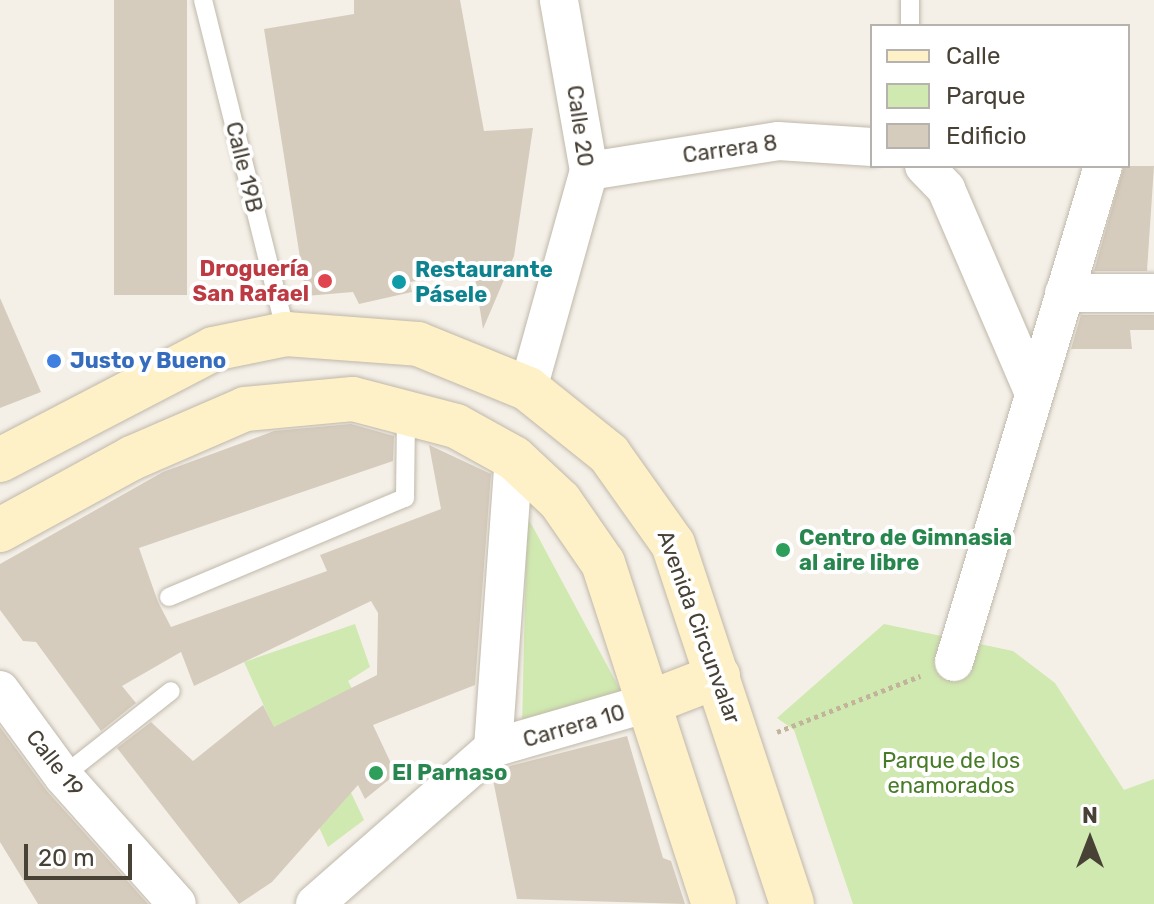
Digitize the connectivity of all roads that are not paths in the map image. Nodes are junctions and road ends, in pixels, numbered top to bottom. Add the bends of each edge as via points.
1 (203, 0) edge
2 (559, 0) edge
3 (910, 0) edge
4 (910, 24) edge
5 (870, 147) edge
6 (926, 168) edge
7 (1102, 168) edge
8 (589, 171) junction
9 (1064, 293) junction
10 (1154, 293) edge
11 (286, 334) junction
12 (528, 389) junction
13 (1034, 393) junction
14 (407, 408) junction
15 (514, 458) junction
16 (0, 460) edge
17 (0, 530) edge
18 (169, 597) dead end
19 (954, 662) road end
20 (718, 676) junction
21 (0, 690) edge
22 (171, 691) dead end
23 (651, 702) junction
24 (493, 748) junction
25 (63, 776) junction
26 (177, 904) edge
27 (315, 904) edge
28 (714, 904) edge
29 (792, 904) edge

1 - 11 lane, Calle 19B
2 - 8 street, Calle 20
3 - 4 lane
5 - 8 street, Carrera 8 via 778,141
6 - 13 street via 946,189
7 - 9 street
8 - 12 street, Calle 20
9 - 10 street
9 - 13 street
11 - 12 main road, Avenida Circunvalar via 418,344
11 - 16 main road, Avenida Circunvalar via 213,349
12 - 20 main road, Avenida Circunvalar via 609,454 645,496 673,544
13 - 19 street
14 - 15 main road
14 - 17 main road via 339,399 245,409 132,458
14 - 18 lane via 405,498
15 - 23 main road via 560,501 603,563
15 - 24 street
20 - 23 main road
20 - 29 main road, Avenida Circunvalar
21 - 25 street, Calle 19
22 - 25 lane
23 - 24 street, Carrera 10
23 - 28 main road
24 - 27 street, Carrera 10
25 - 26 street, Calle 19

